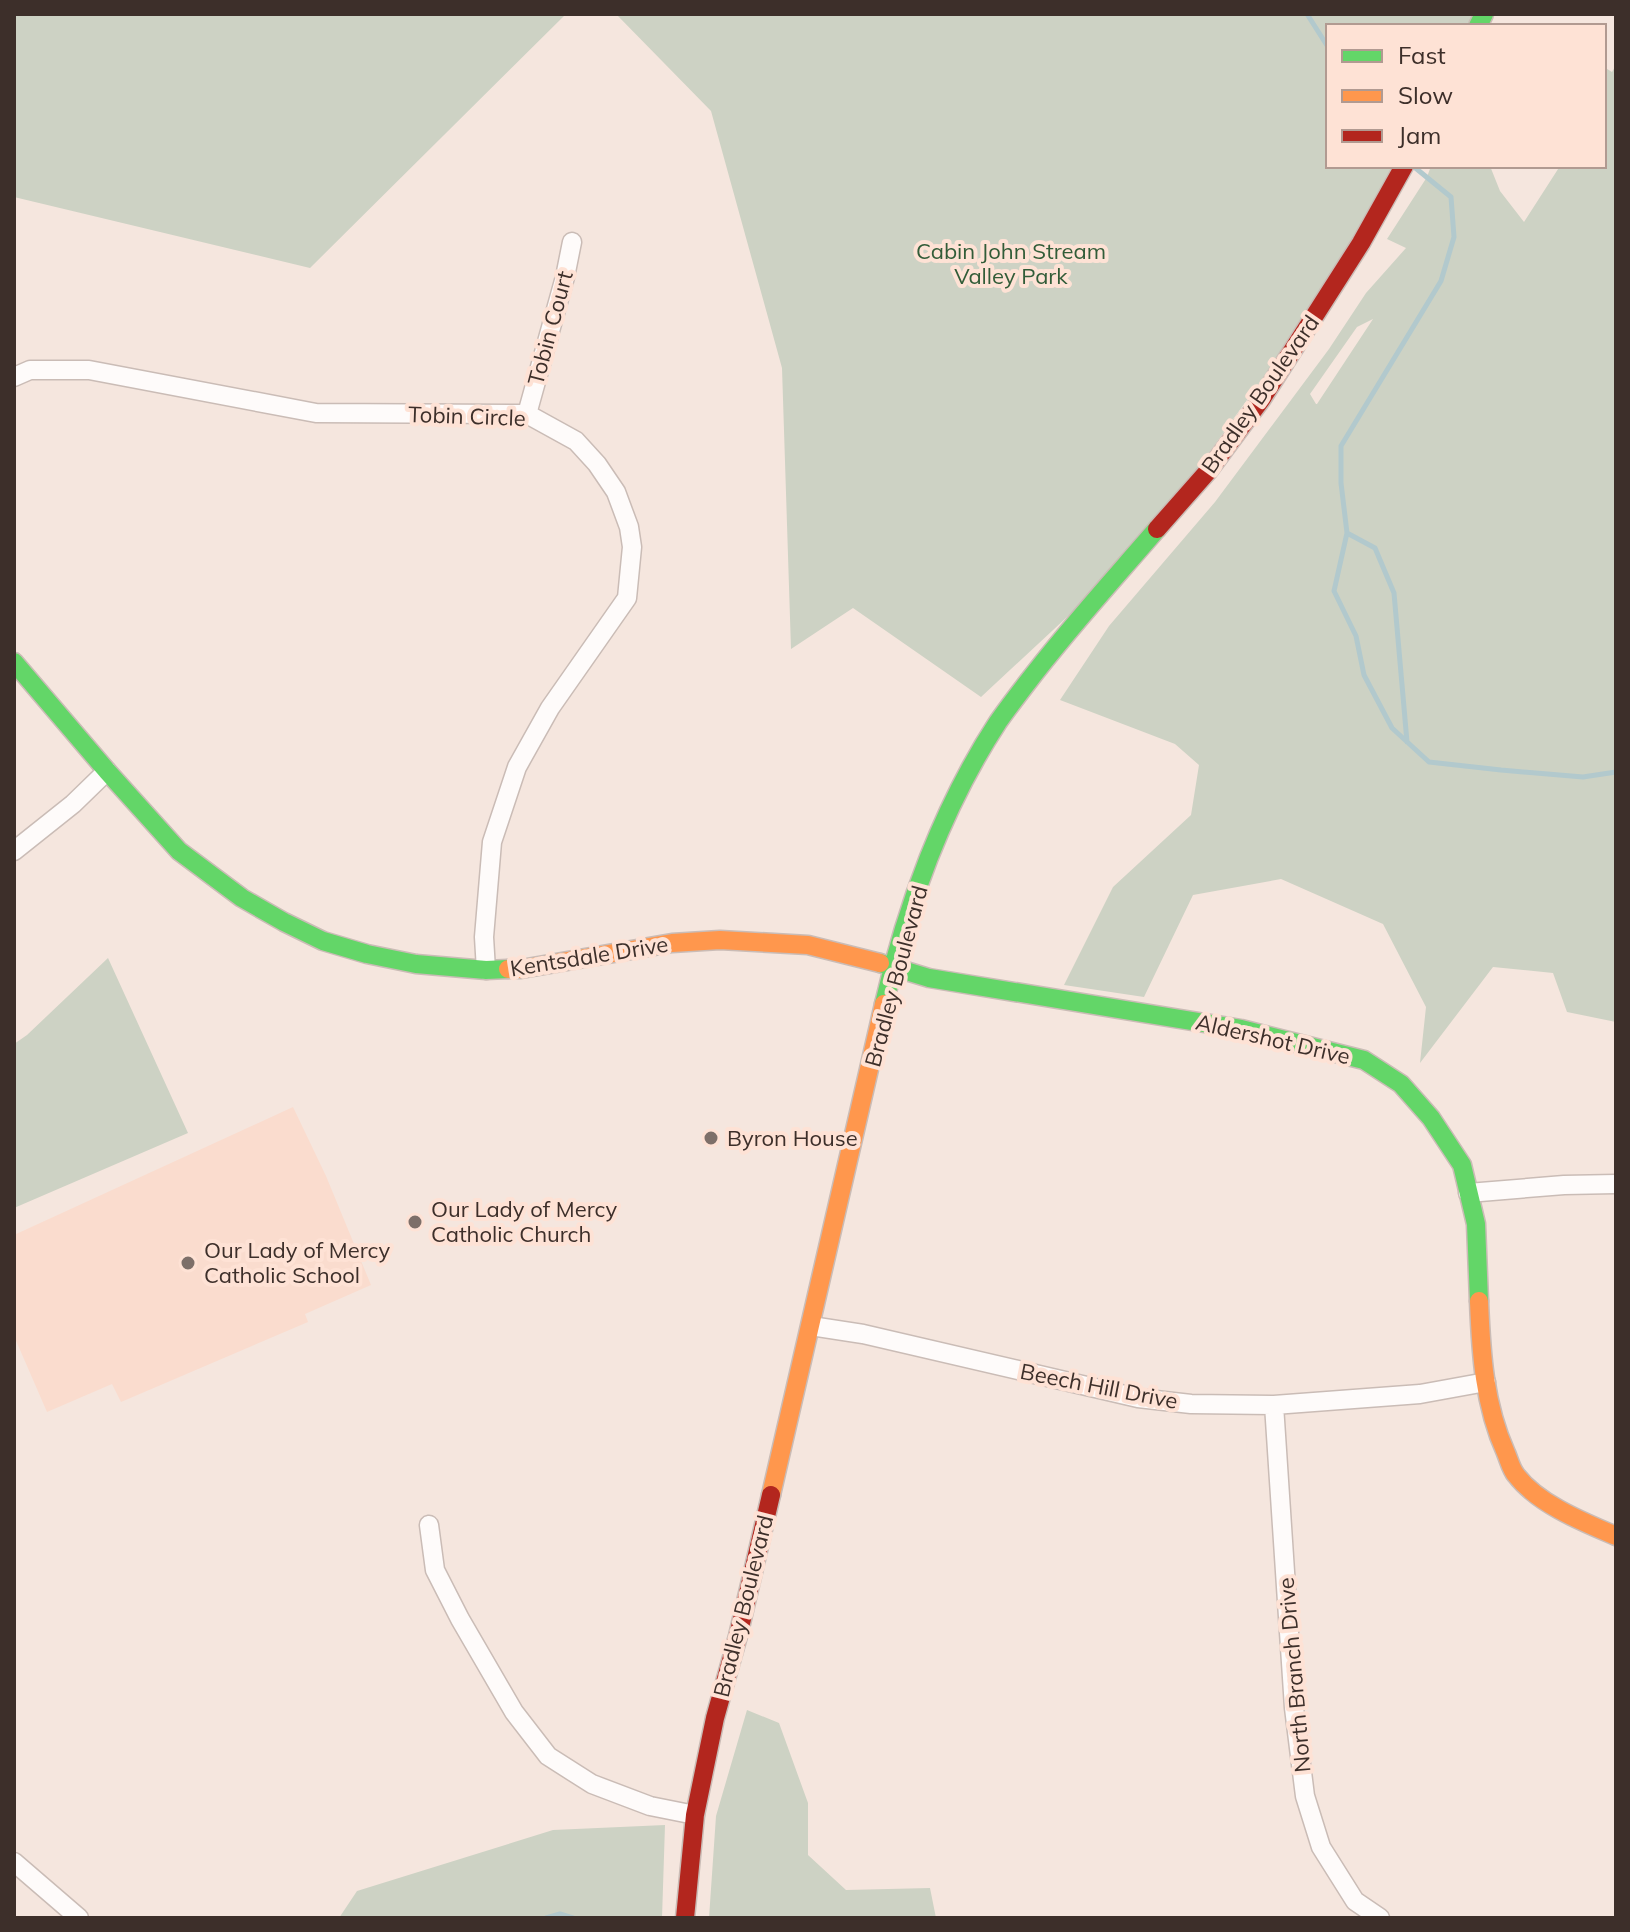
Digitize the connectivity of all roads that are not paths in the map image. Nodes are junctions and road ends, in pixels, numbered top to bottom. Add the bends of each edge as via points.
1 (1403, 168) edge
2 (572, 242) dead end
3 (14, 377) edge
4 (527, 414) junction
5 (14, 662) edge
6 (107, 771) junction
7 (14, 851) edge
8 (893, 966) junction
9 (486, 970) junction
10 (1616, 1184) edge
11 (1468, 1193) junction
12 (811, 1326) junction
13 (1486, 1382) junction
14 (1274, 1405) junction
15 (429, 1525) dead end
16 (1616, 1536) edge
17 (695, 1815) junction
18 (14, 1862) edge
19 (79, 1918) edge
20 (685, 1918) edge
21 (1380, 1918) edge

1 - 8 street, Bradley Boulevard via 1261,400 1209,470 1058,642 998,722 950,808
2 - 4 street, Tobin Court
3 - 4 street, Tobin Circle via 30,370 89,370 316,413
4 - 9 street, Tobin Circle via 576,441 597,464 616,492 632,547 627,598 550,708 517,767 492,842
5 - 6 street, Kentsdale Drive
6 - 7 street
6 - 9 street, Kentsdale Drive via 179,851 284,922 367,954
8 - 9 street, Kentsdale Drive via 808,945 720,940
8 - 11 street, Aldershot Drive via 929,978 1241,1029 1364,1060 1401,1084 1431,1118 1462,1165
8 - 12 street, Bradley Boulevard
10 - 11 street
11 - 13 street, Aldershot Drive via 1476,1224
12 - 14 street, Beech Hill Drive via 1138,1398
12 - 17 street, Bradley Boulevard
13 - 14 street, Beech Hill Drive via 1420,1394
13 - 16 street, Aldershot Drive via 1498,1436 1515,1474 1578,1520
14 - 21 street, North Branch Drive via 1294,1708 1305,1796 1321,1847 1355,1901
15 - 17 street via 435,1570 460,1619 514,1712 548,1756 592,1784 650,1806
17 - 20 street, Bradley Boulevard
18 - 19 street

